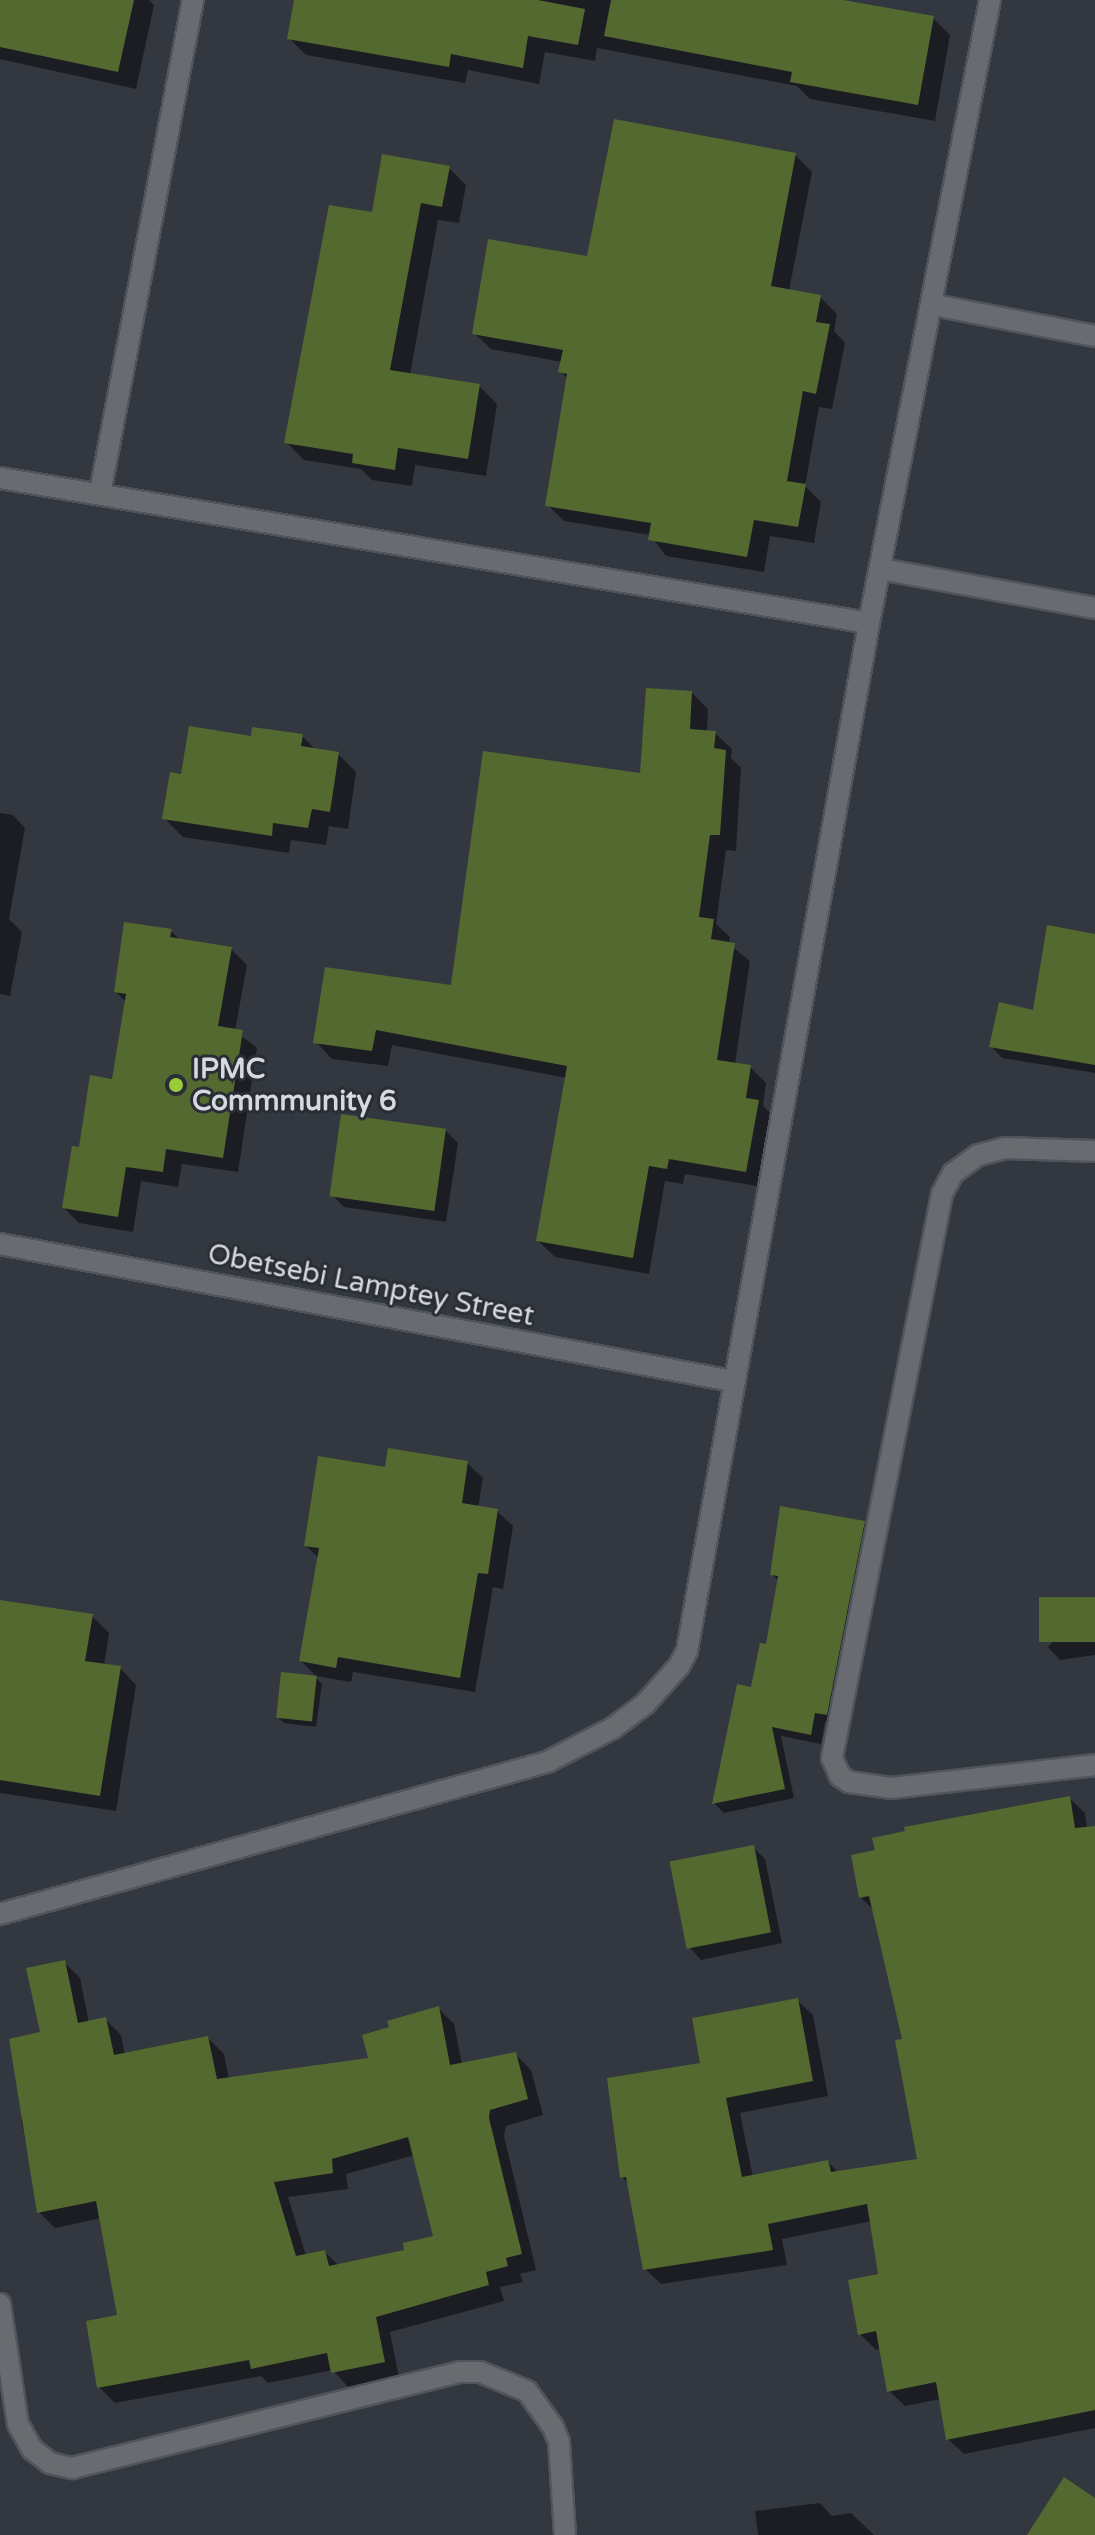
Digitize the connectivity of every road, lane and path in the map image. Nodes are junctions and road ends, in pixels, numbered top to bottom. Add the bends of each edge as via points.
1 (193, 0) edge
2 (990, 0) edge
3 (934, 305) junction
4 (1095, 336) edge
5 (0, 478) edge
6 (100, 493) junction
7 (880, 569) junction
8 (1095, 608) edge
9 (869, 623) junction
10 (1095, 1151) edge
11 (0, 1244) edge
12 (732, 1381) junction
13 (1095, 1765) edge
14 (0, 1914) edge
15 (0, 2304) edge
16 (565, 2535) edge

1 - 6 street
2 - 3 street
3 - 4 street
3 - 7 street
5 - 6 street
6 - 9 street
7 - 8 street
7 - 9 street
9 - 12 street
10 - 13 street via 1005,1148 978,1155 953,1173 942,1194 832,1758 849,1782 891,1788
11 - 12 street, Obetsebi Lamptey Street
12 - 14 street via 687,1651 668,1682 613,1728 547,1762
15 - 16 street via 18,2424 32,2449 50,2463 72,2468 460,2372 480,2372 527,2391 553,2427 559,2442

